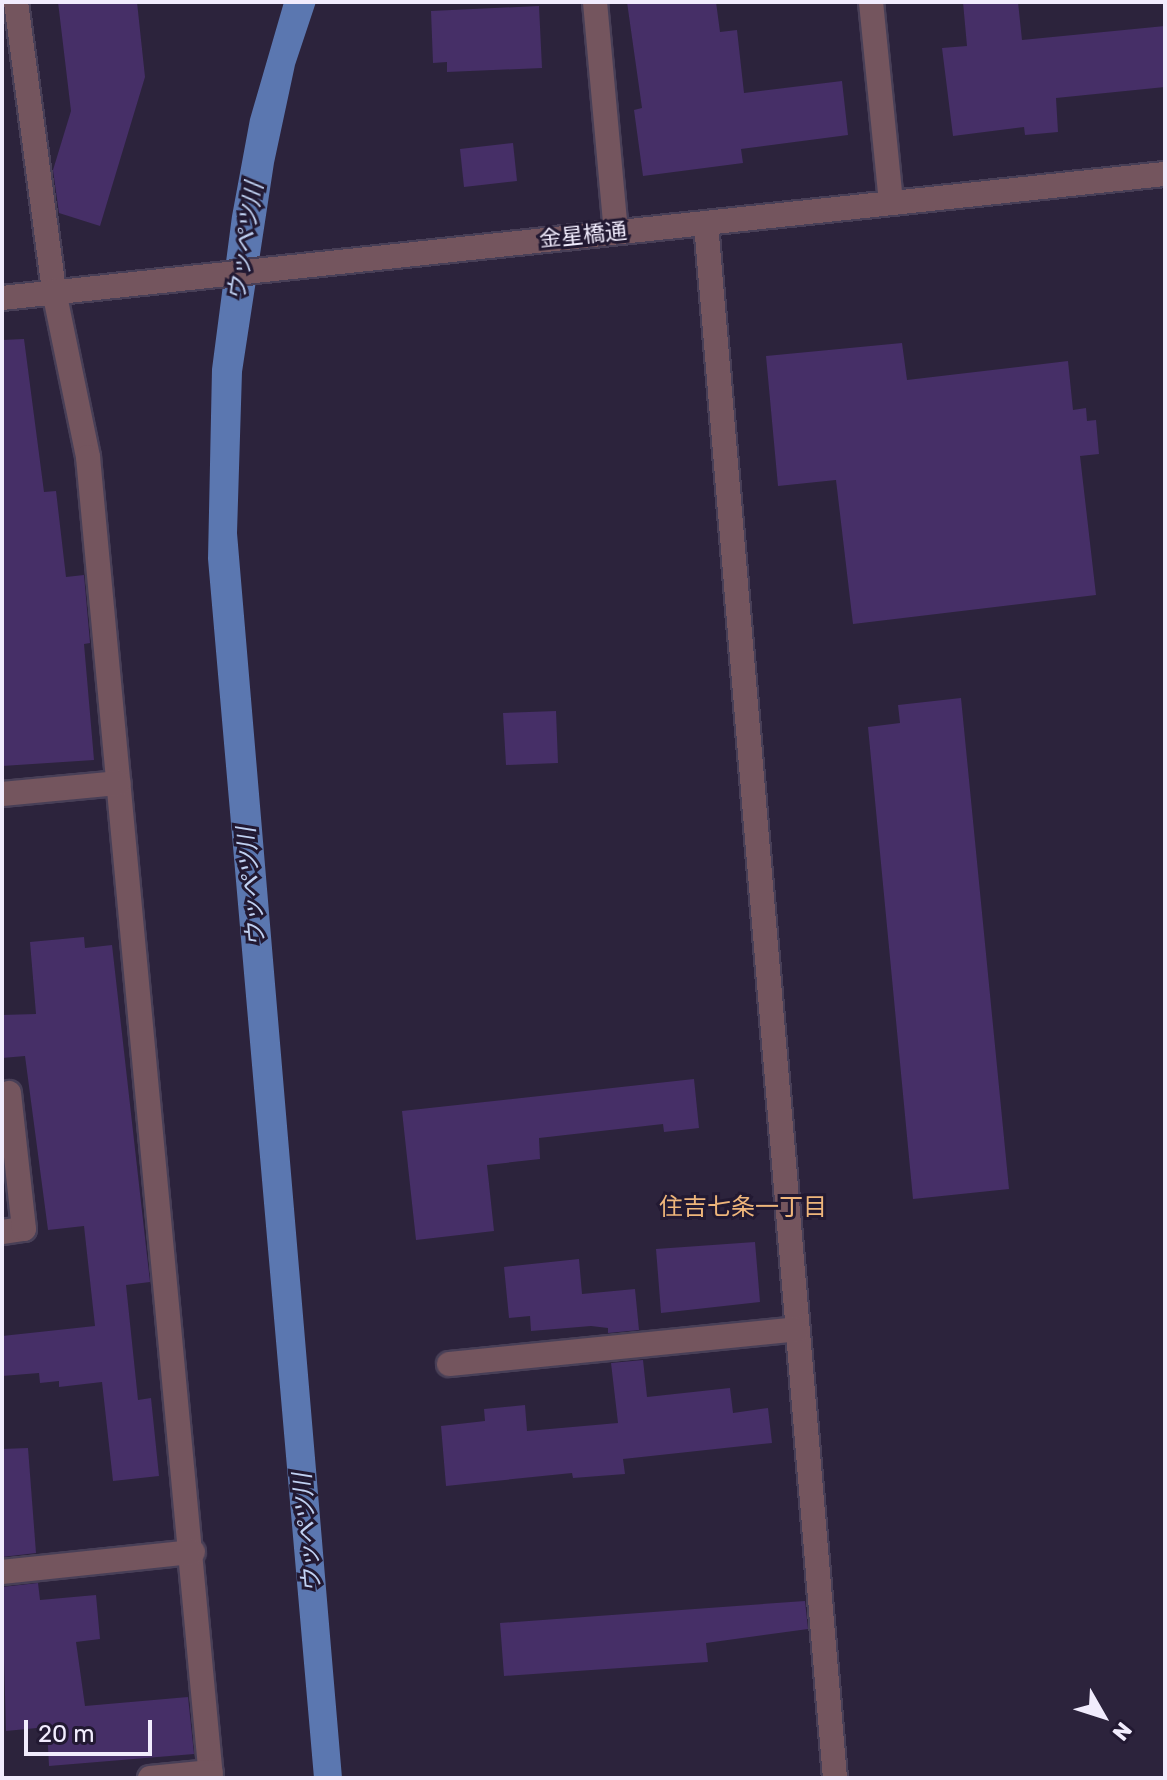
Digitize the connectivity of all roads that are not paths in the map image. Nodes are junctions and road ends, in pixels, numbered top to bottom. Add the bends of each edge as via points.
1 (16, 2) edge
2 (595, 2) edge
3 (871, 2) edge
4 (11, 37) edge
5 (1165, 174) edge
6 (891, 202) junction
7 (706, 223) junction
8 (616, 232) junction
9 (54, 291) junction
10 (2, 298) edge
11 (118, 783) junction
12 (2, 794) edge
13 (9, 1093) dead end
14 (13, 1230) edge
15 (797, 1329) junction
16 (449, 1364) dead end
17 (193, 1552) junction
18 (2, 1572) edge
19 (211, 1775) edge
20 (150, 1778) edge
21 (835, 1778) edge

1 - 4 street
2 - 8 street
3 - 6 street
4 - 9 street
5 - 6 street, 金星橋通
6 - 7 street, 金星橋通
7 - 8 street, 金星橋通
7 - 15 street
8 - 9 street, 金星橋通
9 - 10 street, 金星橋通
9 - 11 street via 88,457
11 - 12 street
11 - 17 street
13 - 14 street
15 - 16 street
15 - 21 street
17 - 18 street
17 - 19 street
19 - 20 street

